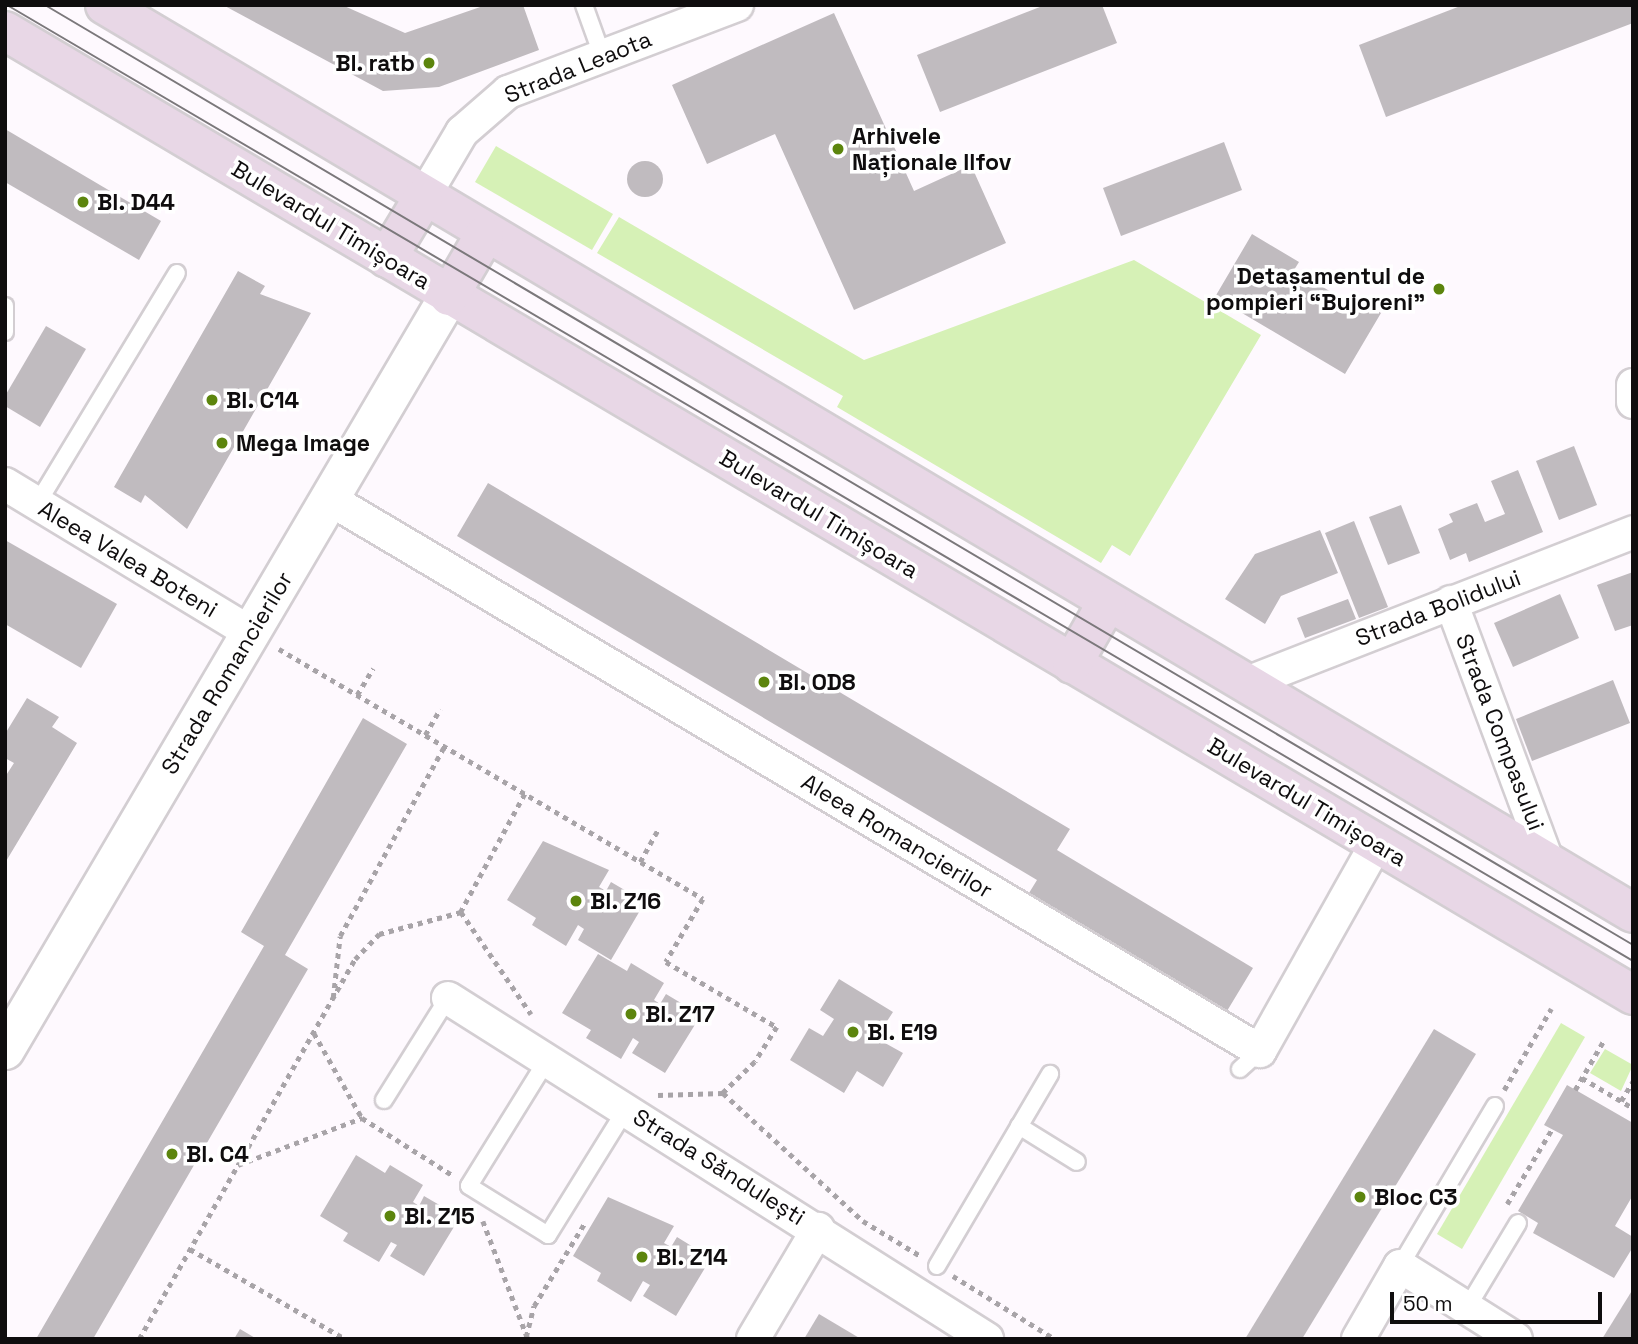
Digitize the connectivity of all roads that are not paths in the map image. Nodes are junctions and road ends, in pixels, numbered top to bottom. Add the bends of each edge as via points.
1 (584, 5) edge
2 (731, 6) edge
3 (120, 9) edge
4 (5, 31) edge
5 (601, 55) junction
6 (423, 198) junction
7 (484, 236) junction
8 (387, 258) junction
9 (177, 273) dead end
10 (449, 296) junction
11 (5, 306) edge
12 (5, 332) edge
13 (1633, 385) edge
14 (1633, 402) edge
15 (5, 484) edge
16 (331, 500) junction
17 (37, 504) junction
18 (1633, 532) edge
19 (1451, 602) junction
20 (1107, 603) junction
21 (251, 633) junction
22 (1072, 664) junction
23 (1244, 684) junction
24 (1376, 844) junction
25 (1548, 863) junction
26 (1633, 914) edge
27 (1633, 995) edge
28 (448, 998) joint
29 (5, 1050) edge
30 (547, 1060) junction
31 (1050, 1074) dead end
32 (384, 1100) dead end
33 (1495, 1106) road end
34 (626, 1109) junction
35 (1019, 1126) junction
36 (1077, 1162) dead end
37 (1518, 1223) dead end
38 (818, 1229) junction
39 (937, 1266) road end
40 (1401, 1266) junction
41 (1467, 1308) junction
42 (753, 1339) edge
43 (987, 1339) edge
44 (1357, 1339) edge
45 (1516, 1339) edge

1 - 5 lane
2 - 5 street, Strada Leaota
3 - 6 main road
4 - 8 main road, Bulevardul Timișoara
5 - 6 street, Strada Leaota via 483,108
6 - 7 main road
6 - 8 main road
7 - 10 main road
7 - 20 main road
8 - 10 main road, Bulevardul Timișoara
9 - 17 lane
10 - 16 street, Strada Romancierilor
10 - 22 main road, Bulevardul Timișoara
11 - 12 lane
13 - 14 street
15 - 17 street, Aleea Valea Boteni
16 - 21 street, Strada Romancierilor
16 - 24 street, Aleea Romancierilor via 1250,1060
17 - 21 street, Aleea Valea Boteni
18 - 19 street, Strada Bolidului
19 - 23 street, Strada Bolidului
19 - 25 street, Strada Compasului
20 - 22 main road
20 - 23 main road
21 - 29 street, Strada Romancierilor
22 - 24 main road, Bulevardul Timișoara
23 - 25 main road
24 - 27 main road, Bulevardul Timișoara
25 - 26 main road
28 - 30 street, Strada Săndulești
28 - 32 lane
30 - 34 street, Strada Săndulești
30 - 34 lane via 469,1186 548,1235
31 - 35 lane
33 - 40 lane
34 - 38 street, Strada Săndulești
35 - 36 lane
35 - 39 lane
37 - 41 lane
38 - 42 street
38 - 43 street, Strada Săndulești
40 - 41 street
40 - 44 street
41 - 45 street

